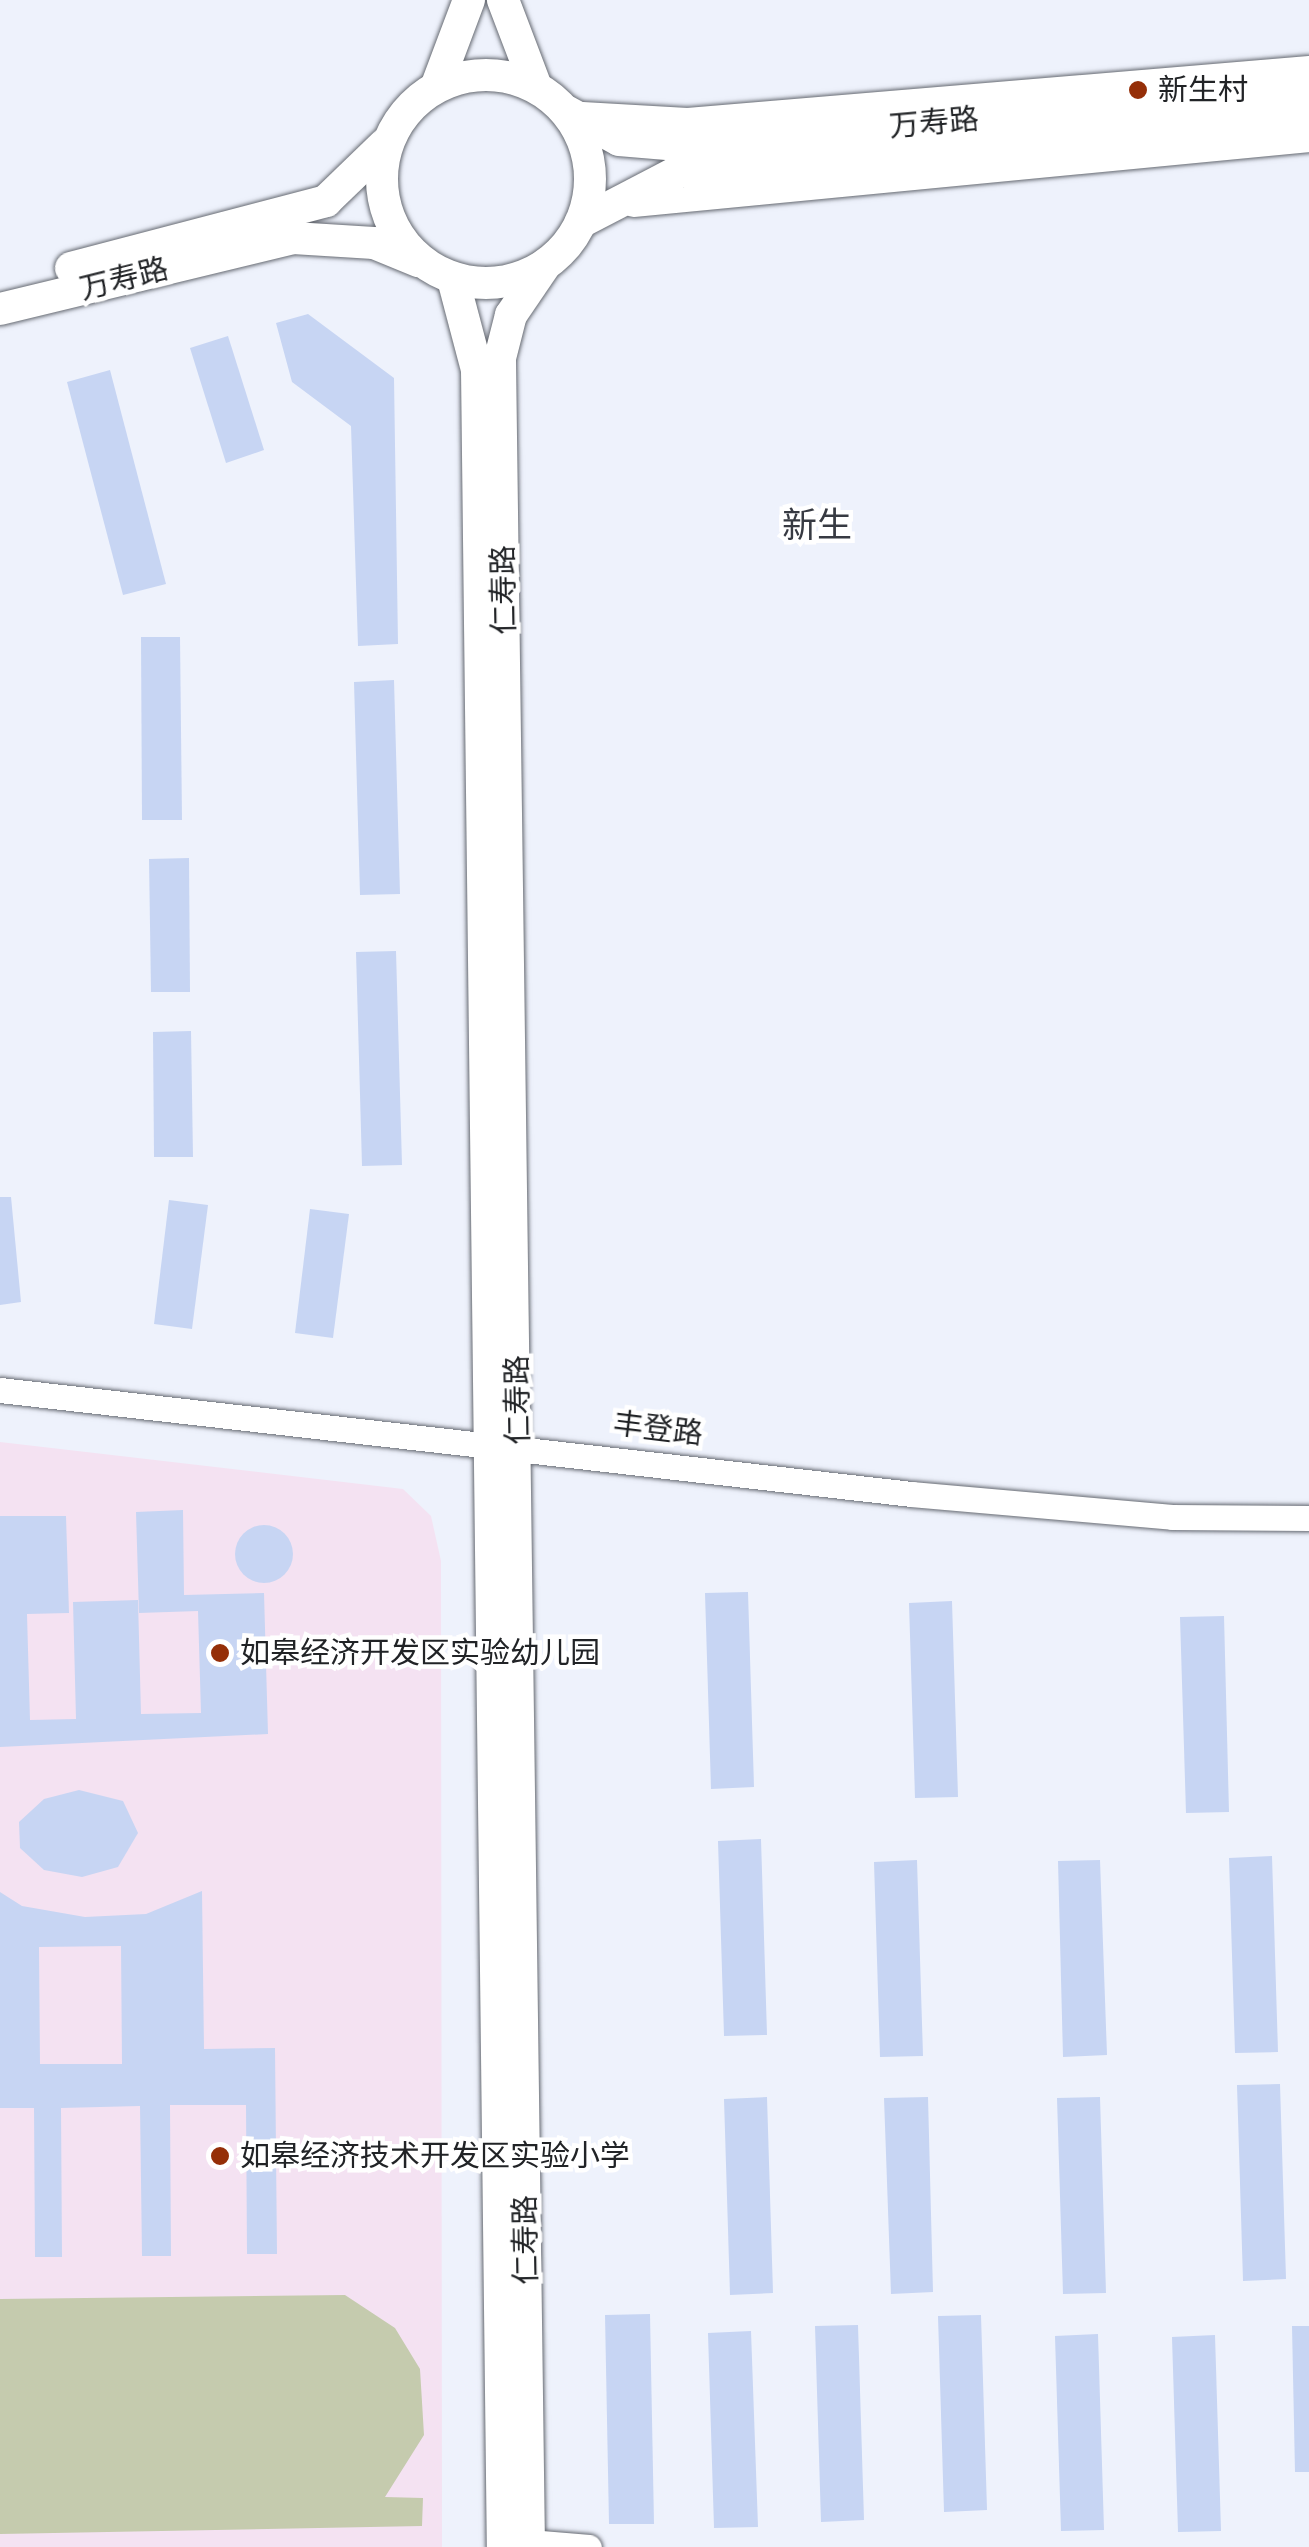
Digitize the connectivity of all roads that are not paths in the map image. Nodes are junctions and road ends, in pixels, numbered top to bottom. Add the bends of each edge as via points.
1 (469, 0) edge
2 (503, 0) edge
3 (1309, 68) edge
4 (437, 85) junction
5 (536, 86) junction
6 (1309, 92) edge
7 (566, 111) junction
8 (1309, 116) edge
9 (390, 138) junction
10 (1309, 139) edge
11 (581, 222) junction
12 (422, 263) junction
13 (545, 266) junction
14 (453, 279) junction
15 (0, 286) edge
16 (0, 309) edge
17 (0, 1390) edge
18 (503, 1443) junction
19 (1309, 1518) edge
20 (520, 2545) edge
21 (588, 2547) edge

1 - 4 main road
2 - 5 main road
3 - 7 street via 687,120
4 - 5 main road via 470,74
4 - 9 main road
5 - 7 main road
6 - 7 main road, 万寿路 via 679,145 618,140
7 - 11 main road via 590,164
8 - 11 main road, 万寿路 via 676,172
9 - 12 main road via 384,206
9 - 15 main road, 万寿路 via 354,183 326,201
10 - 11 street via 681,193
11 - 13 main road
12 - 14 main road
12 - 16 main road, 万寿路 via 374,242 293,238
13 - 14 main road via 516,280
13 - 18 main road, 仁寿路 via 511,314 500,358
14 - 18 main road, 仁寿路 via 477,370
17 - 18 street, 丰登路
18 - 19 street, 丰登路 via 1044,1506
18 - 20 main road, 仁寿路
20 - 21 street

